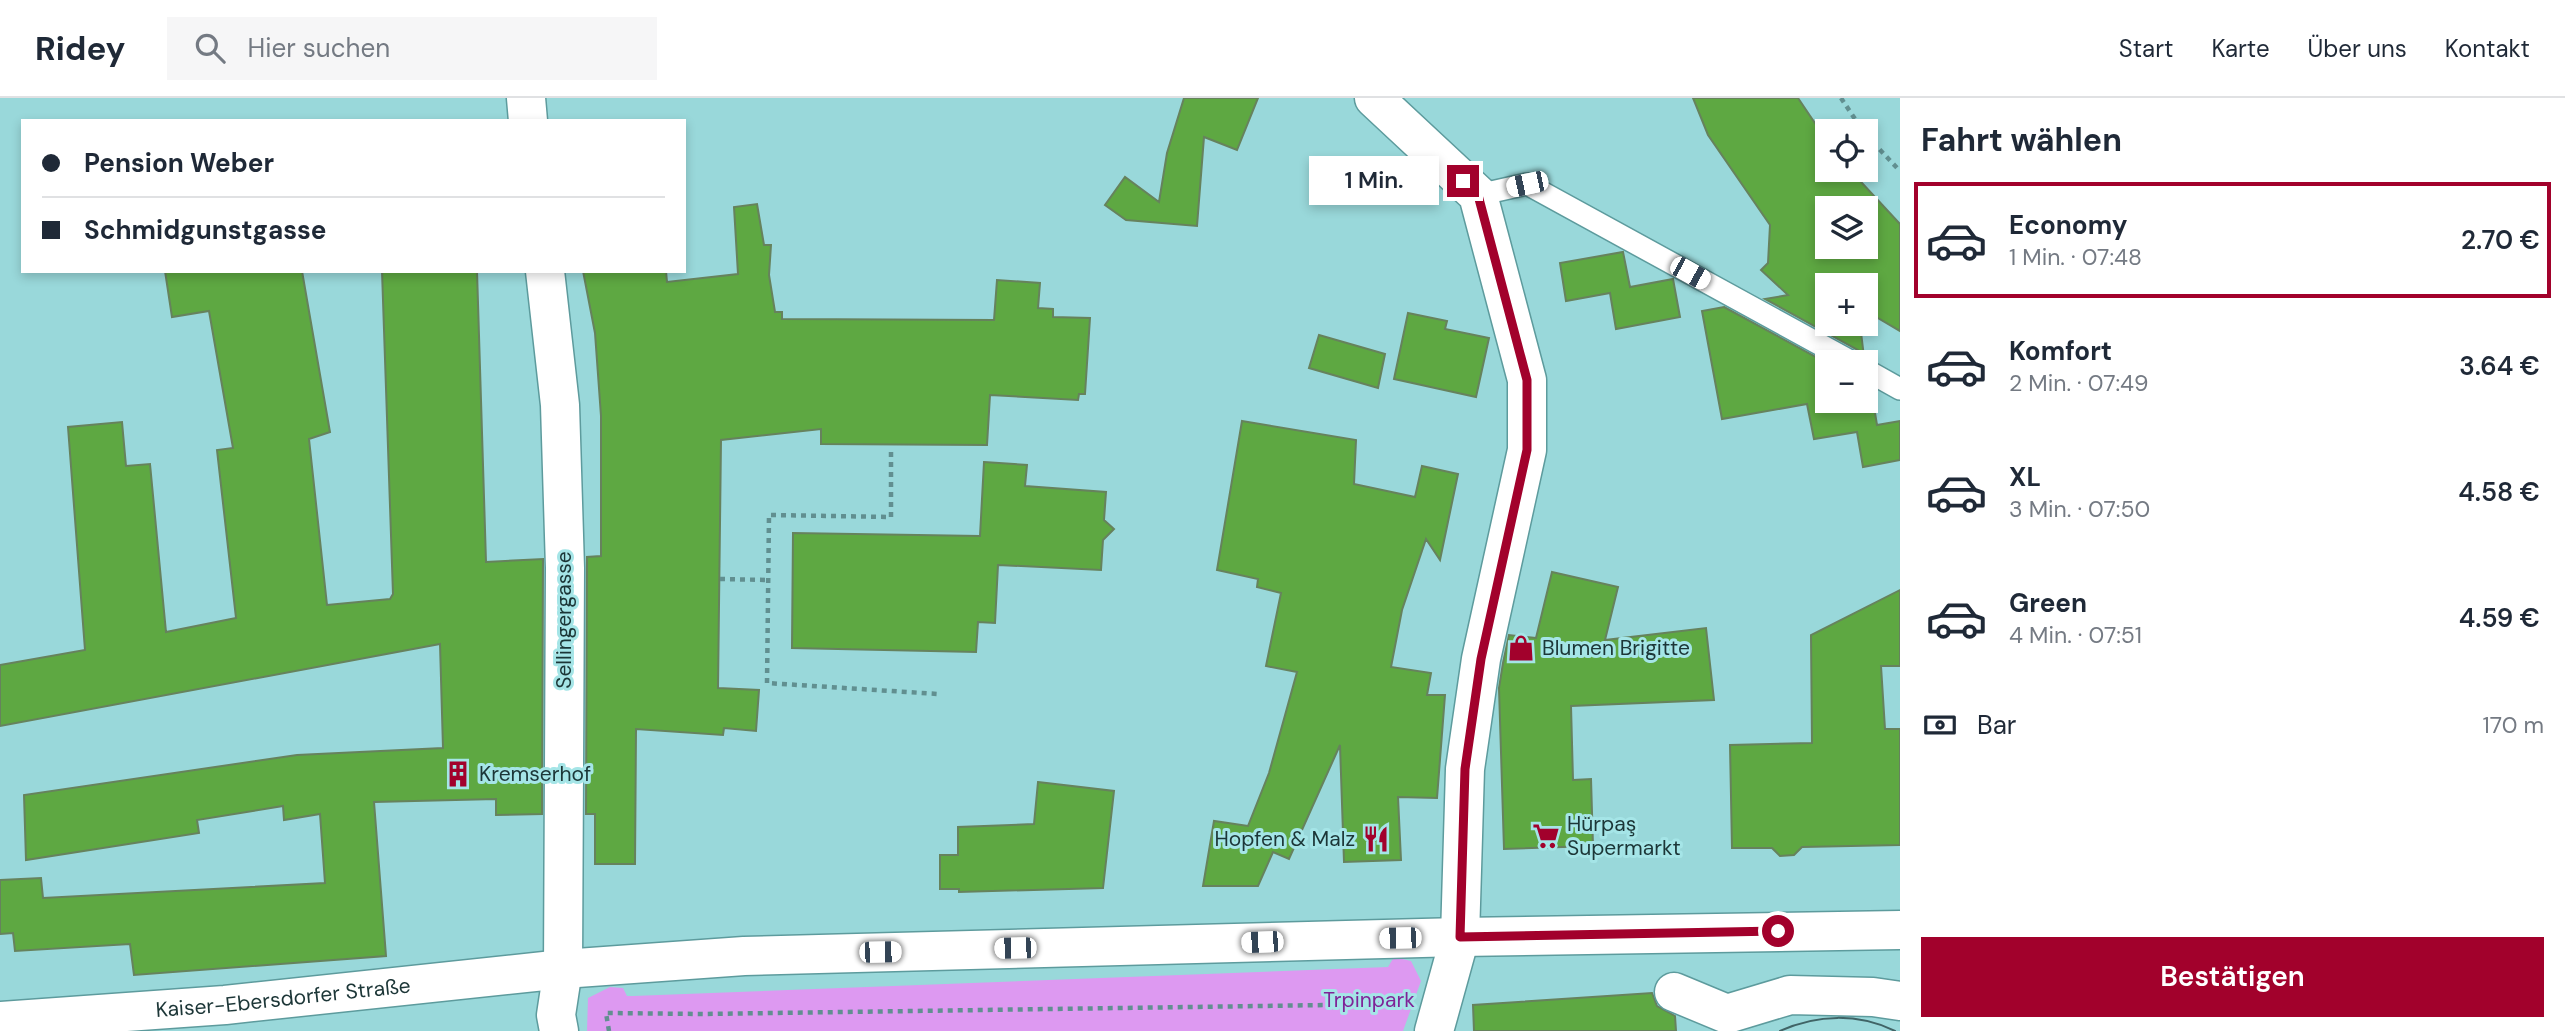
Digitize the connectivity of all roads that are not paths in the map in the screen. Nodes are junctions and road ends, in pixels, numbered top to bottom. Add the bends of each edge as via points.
1 (526, 98) edge
2 (1374, 98) edge
3 (528, 119) edge
4 (1478, 195) junction
5 (545, 273) edge
6 (1830, 350) edge
7 (1878, 377) edge
8 (1900, 389) edge
9 (1900, 930) edge
10 (1460, 937) junction
11 (563, 970) junction
12 (1674, 992) dead end
13 (1900, 1002) edge
14 (0, 1021) edge
15 (559, 1031) edge
16 (1434, 1031) edge

1 - 3 street
2 - 4 street
4 - 6 lane via 1527,184
4 - 10 street via 1527,380 1527,450 1481,659 1465,769
5 - 11 street, Sellingergasse via 560,405 565,568
7 - 8 lane
9 - 10 street, Kaiser-Ebersdorfer Straße
10 - 11 street, Kaiser-Ebersdorfer Straße via 744,956
10 - 16 street
11 - 14 street, Kaiser-Ebersdorfer Straße via 225,1005
11 - 15 street via 556,1015
12 - 13 street via 1727,1014 1790,995

